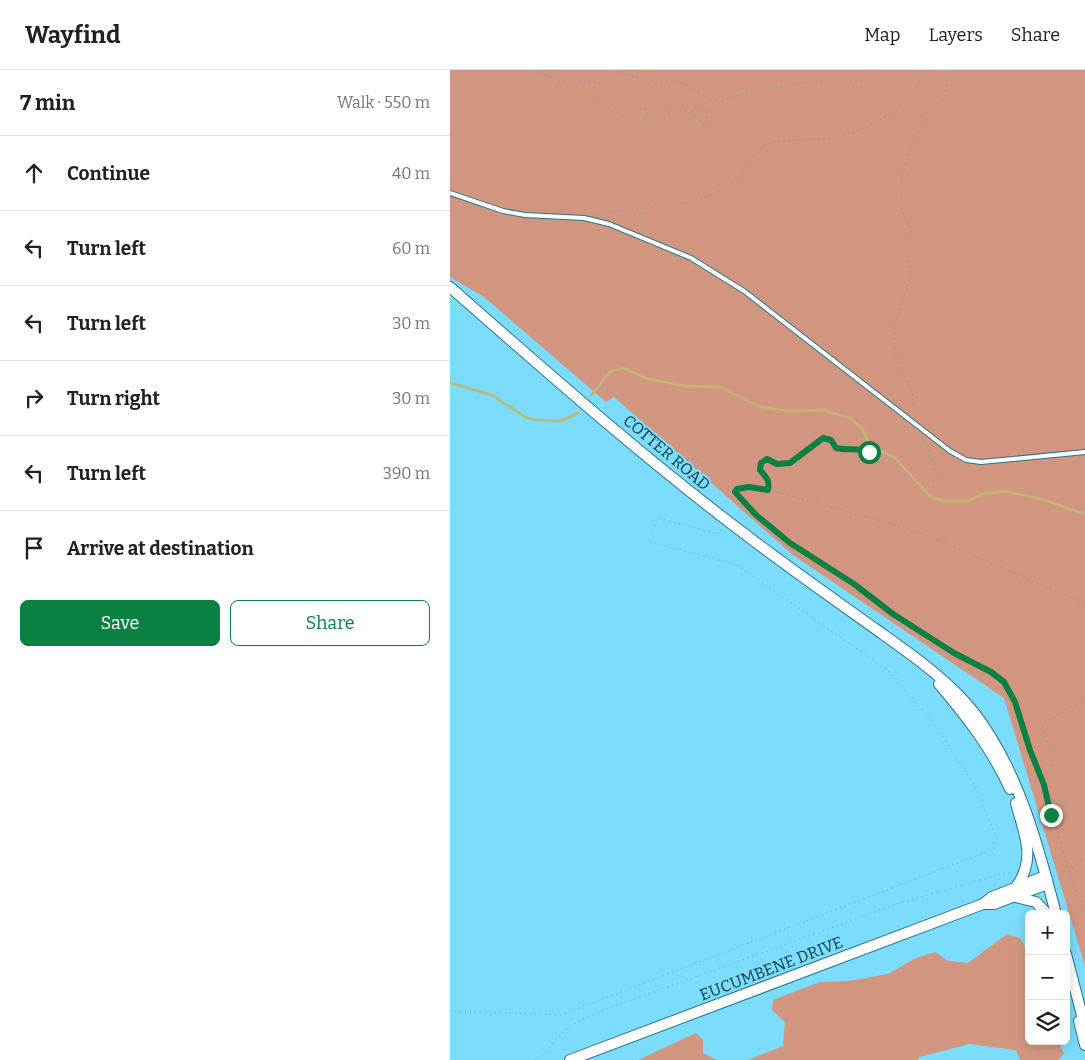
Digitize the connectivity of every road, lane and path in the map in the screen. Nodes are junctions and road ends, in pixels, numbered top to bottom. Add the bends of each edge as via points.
1 (531, 70) edge
2 (614, 70) edge
3 (870, 70) edge
4 (924, 70) edge
5 (944, 70) edge
6 (723, 101) junction
7 (450, 193) edge
8 (584, 218) junction
9 (450, 287) edge
10 (916, 423) junction
11 (1085, 452) edge
12 (694, 457) dead end
13 (768, 490) junction
14 (735, 492) junction
15 (746, 504) junction
16 (729, 523) junction
17 (1085, 604) edge
18 (922, 665) junction
19 (1085, 699) edge
20 (1044, 785) junction
21 (1048, 800) junction
22 (1016, 803) junction
23 (1085, 814) edge
24 (1085, 858) edge
25 (1069, 870) junction
26 (1025, 874) junction
27 (1043, 881) junction
28 (1015, 892) junction
29 (1085, 901) edge
30 (1079, 903) junction
31 (1044, 910) edge
32 (1047, 910) edge
33 (1054, 910) edge
34 (1085, 926) edge
35 (1066, 955) edge
36 (1070, 991) edge
37 (450, 1011) edge
38 (1085, 1026) edge
39 (1085, 1045) edge
40 (534, 1060) edge
41 (570, 1060) edge

1 - 6 path via 560,81 598,82 605,89 598,98 600,102 618,115 634,114 644,108 647,114 641,122 643,127 669,114 675,101 680,101 686,112 680,119 683,126 694,118 696,107 704,125 707,112
2 - 6 path via 660,82 678,81 713,101
3 - 6 path via 861,81 776,86
4 - 8 path via 911,94 888,114 842,135 766,144 756,152 737,180 711,195
5 - 10 path via 947,80 945,95 915,136 902,180 902,210 911,230 907,255 911,275 894,326 896,358 912,392
7 - 8 lane via 524,215
8 - 10 lane via 631,232 717,273
9 - 16 main road, COTTER ROAD
10 - 11 lane via 959,458 973,462
10 - 13 path via 937,468 938,479 934,481 914,478 879,455 863,449 836,448 831,440 823,438 790,463 777,464 767,459 761,463 760,470 769,483
12 - 14 path
13 - 14 path via 749,487
13 - 17 path via 917,531
14 - 15 path
15 - 16 path
15 - 20 path via 808,556 854,584 893,614 1004,682 1015,702
16 - 18 main road, COTTER ROAD
16 - 37 path via 718,534 659,518 648,541 737,565 890,672 937,727 975,786 996,837 994,849 561,1015
18 - 22 main road, COTTER ROAD via 985,742
18 - 27 main road, COTTER ROAD via 955,691 993,739 1023,804
19 - 20 path via 1044,723 1052,768
20 - 21 path
21 - 23 path via 1059,801
21 - 25 path
22 - 26 main road via 1028,853
22 - 27 main road, COTTER ROAD
24 - 25 path
25 - 27 path
25 - 30 path
26 - 28 main road
26 - 40 path via 1004,873 897,904 612,1007 578,1021 563,1032 544,1055
27 - 28 main road, EUCUMBENE DRIVE
27 - 32 main road, COTTER ROAD
27 - 33 main road, COTTER ROAD
28 - 31 main road via 1036,902
28 - 41 main road, EUCUMBENE DRIVE via 994,904 983,904
29 - 30 path
30 - 34 path
35 - 38 main road
36 - 39 main road

